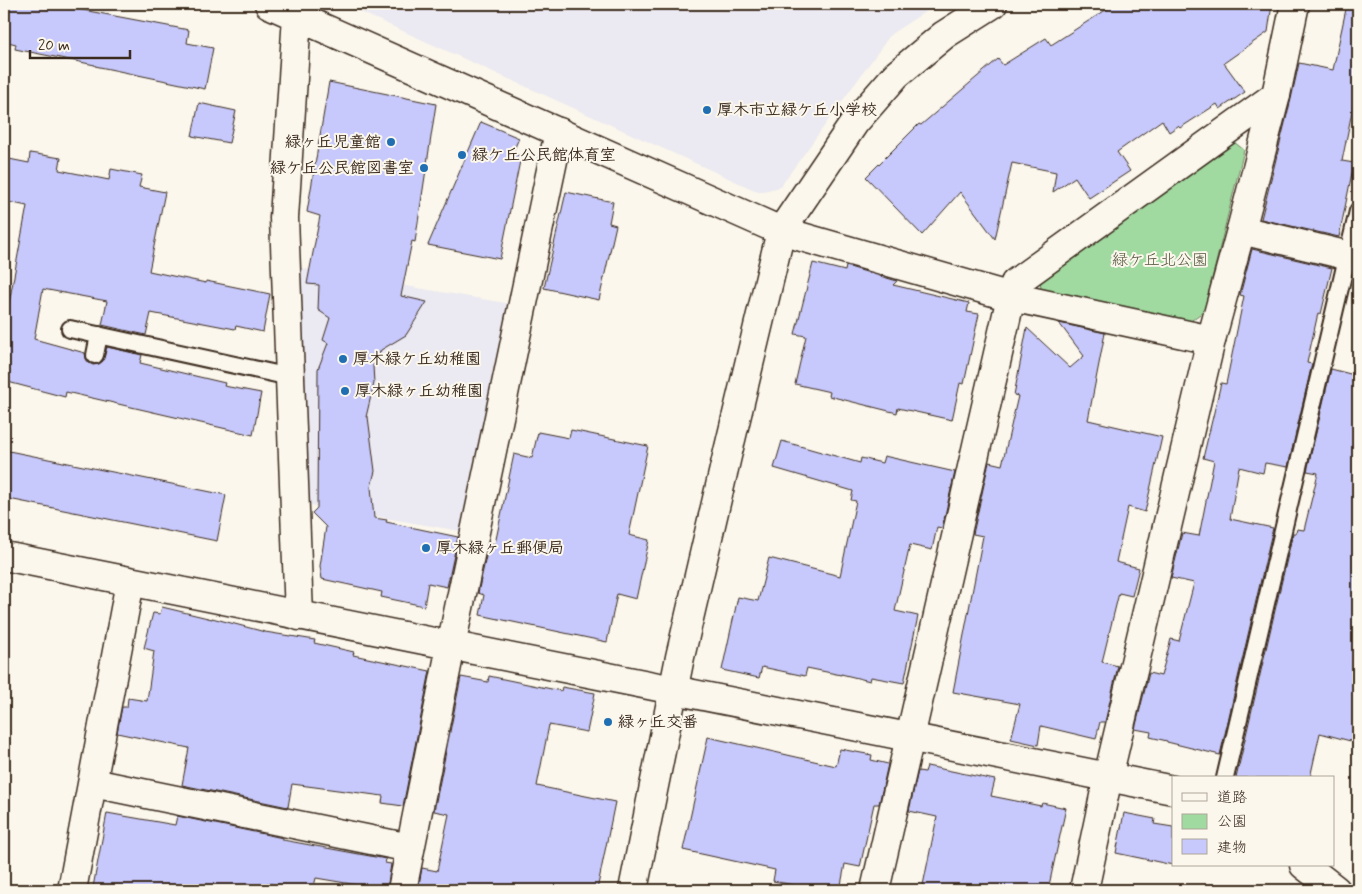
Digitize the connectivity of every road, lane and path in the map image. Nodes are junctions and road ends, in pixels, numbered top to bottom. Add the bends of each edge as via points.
1 (269, 4) edge
2 (993, 4) edge
3 (1295, 4) edge
4 (299, 10) edge
5 (1276, 95) junction
6 (559, 132) junction
7 (1358, 211) edge
8 (1241, 230) junction
9 (781, 231) junction
10 (1353, 256) edge
11 (1011, 297) junction
12 (70, 329) dead end
13 (99, 335) junction
14 (1211, 340) junction
15 (95, 356) dead end
16 (290, 377) junction
17 (4, 556) edge
18 (130, 582) junction
19 (299, 616) junction
20 (451, 646) junction
21 (673, 690) junction
22 (910, 738) junction
23 (1225, 776) edge
24 (1108, 777) junction
25 (93, 782) junction
26 (1172, 790) edge
27 (410, 848) junction
28 (1305, 866) edge
29 (1333, 889) edge
30 (72, 890) edge
31 (402, 890) edge
32 (632, 890) edge
33 (875, 890) edge
34 (1084, 890) edge

1 - 4 street
2 - 9 street via 944,35 896,75 855,122
3 - 5 street
4 - 6 street
4 - 16 street via 284,218
5 - 8 street
5 - 11 street via 1015,282
6 - 9 street
6 - 20 street
7 - 10 lane
8 - 10 street
8 - 14 street
9 - 11 street
9 - 21 street
10 - 23 lane
11 - 14 street
11 - 22 street
12 - 13 lane
13 - 15 lane
13 - 16 lane
14 - 24 street
16 - 19 street
17 - 18 street
18 - 19 street
18 - 25 street
19 - 20 street
20 - 21 street
20 - 27 street
21 - 22 street
21 - 32 street
22 - 24 street
22 - 33 street
24 - 26 street
24 - 34 street
25 - 27 street
25 - 30 street
27 - 31 street
28 - 29 street

